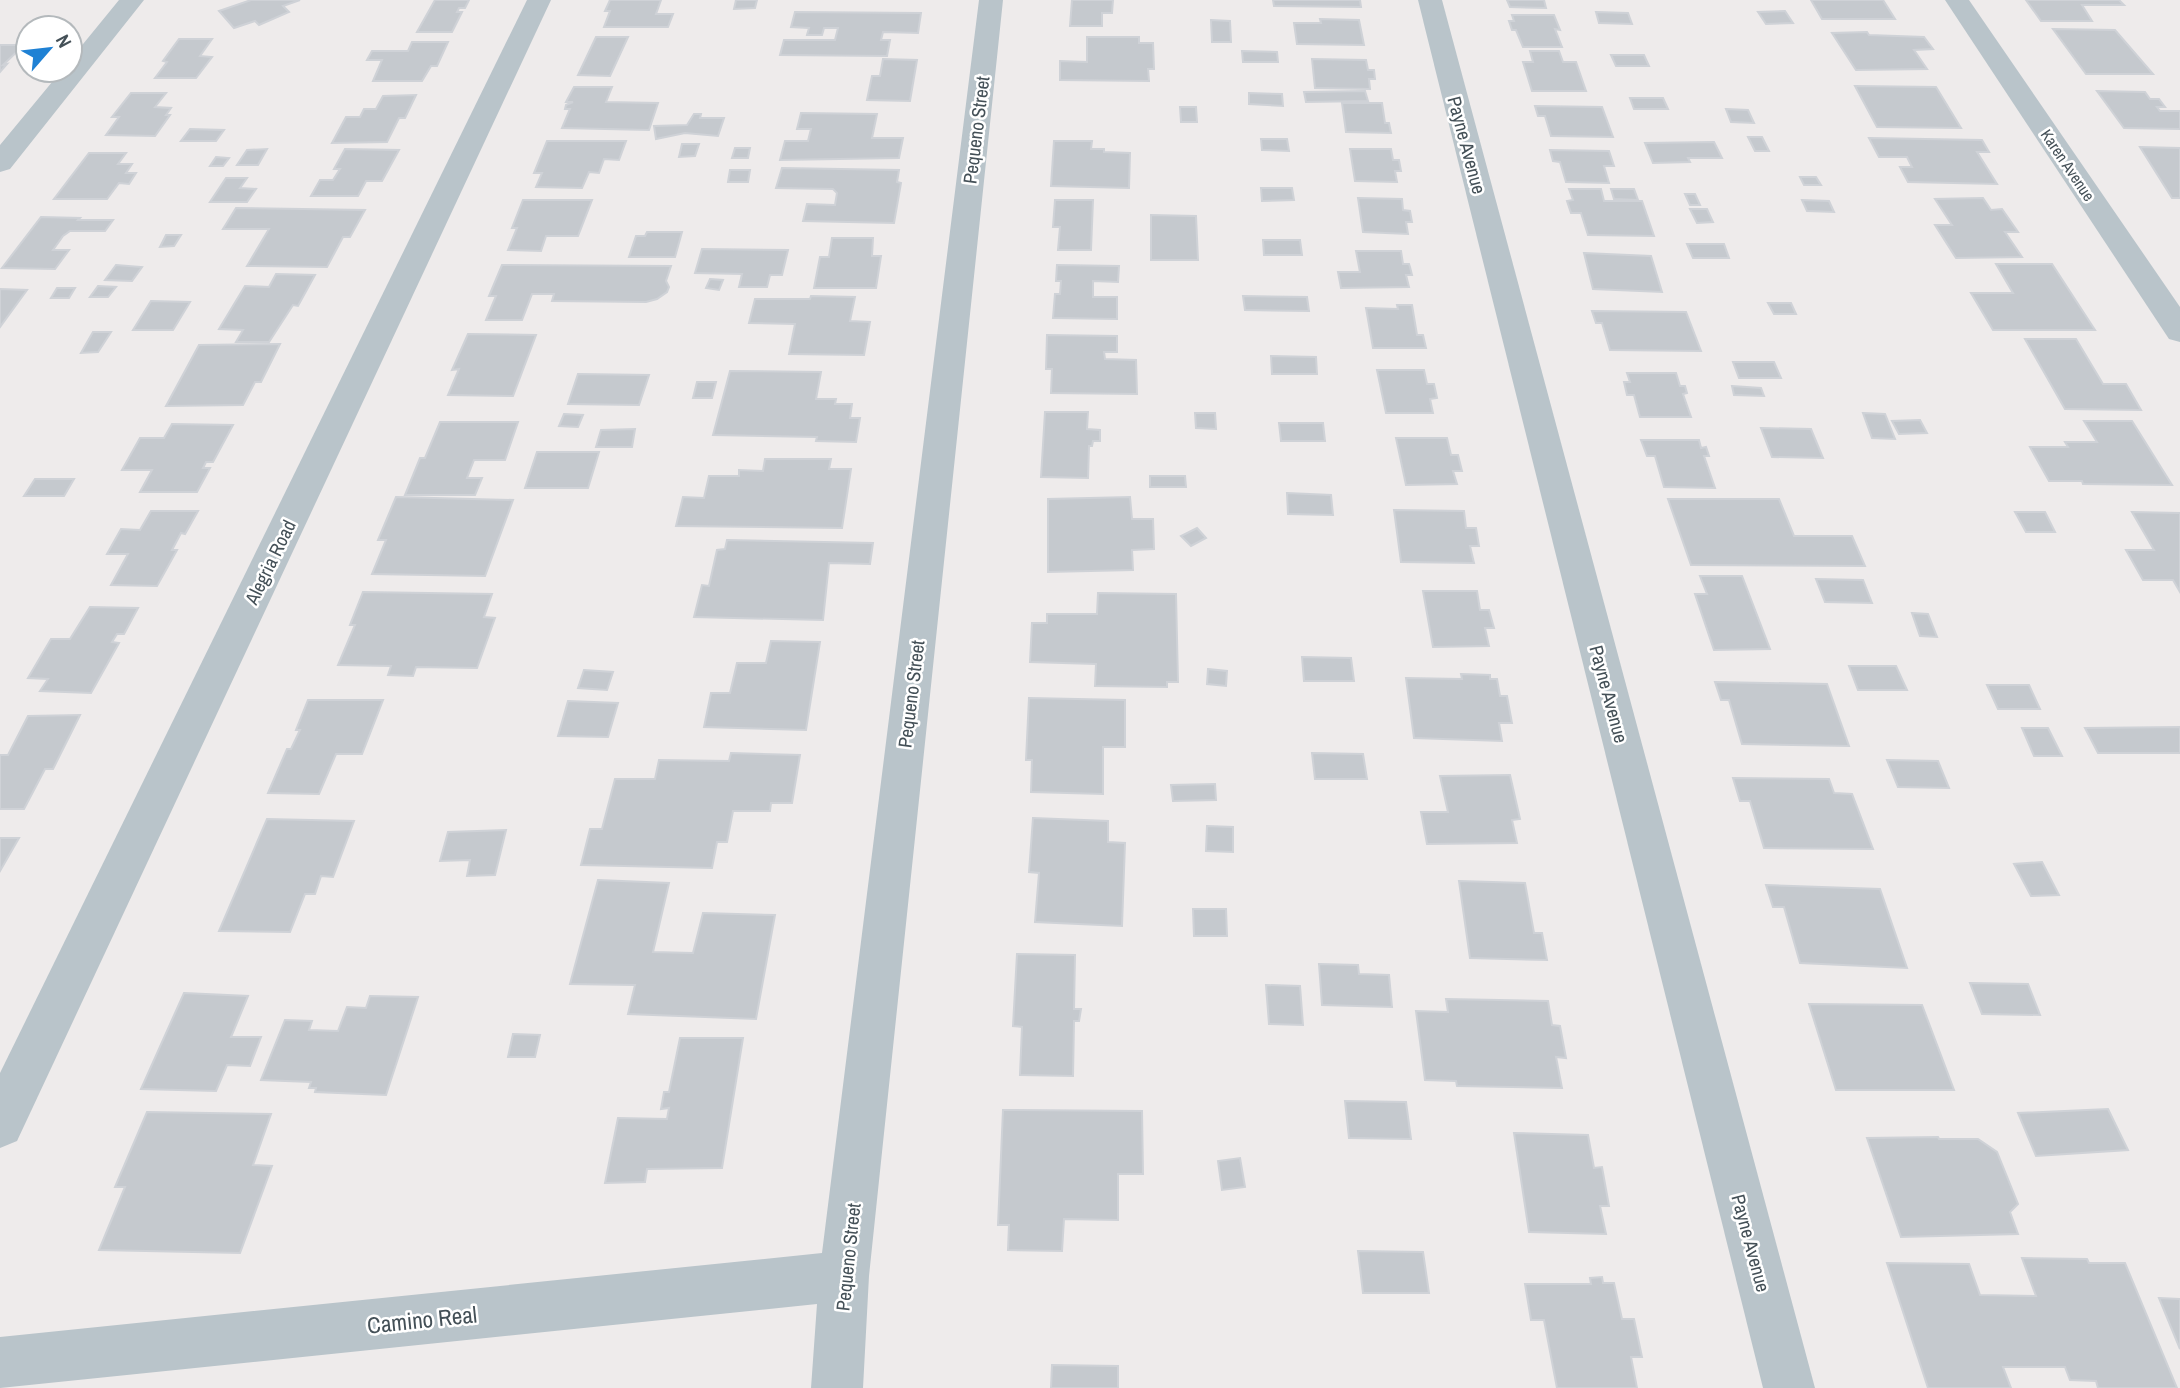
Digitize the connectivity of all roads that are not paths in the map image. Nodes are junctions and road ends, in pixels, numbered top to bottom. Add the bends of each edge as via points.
1 (132, 0) edge
2 (539, 0) edge
3 (991, 0) edge
4 (1430, 0) edge
5 (1956, 0) edge
6 (0, 163) edge
7 (2180, 331) edge
8 (0, 1124) edge
9 (845, 1276) junction
10 (0, 1363) edge
11 (837, 1388) edge
12 (1789, 1388) edge

1 - 6 street
2 - 8 street, Alegria Road
3 - 9 street, Pequeno Street
4 - 12 street, Payne Avenue
5 - 7 street, Karen Avenue
9 - 10 street, Camino Real
9 - 11 street, Pequeno Street

